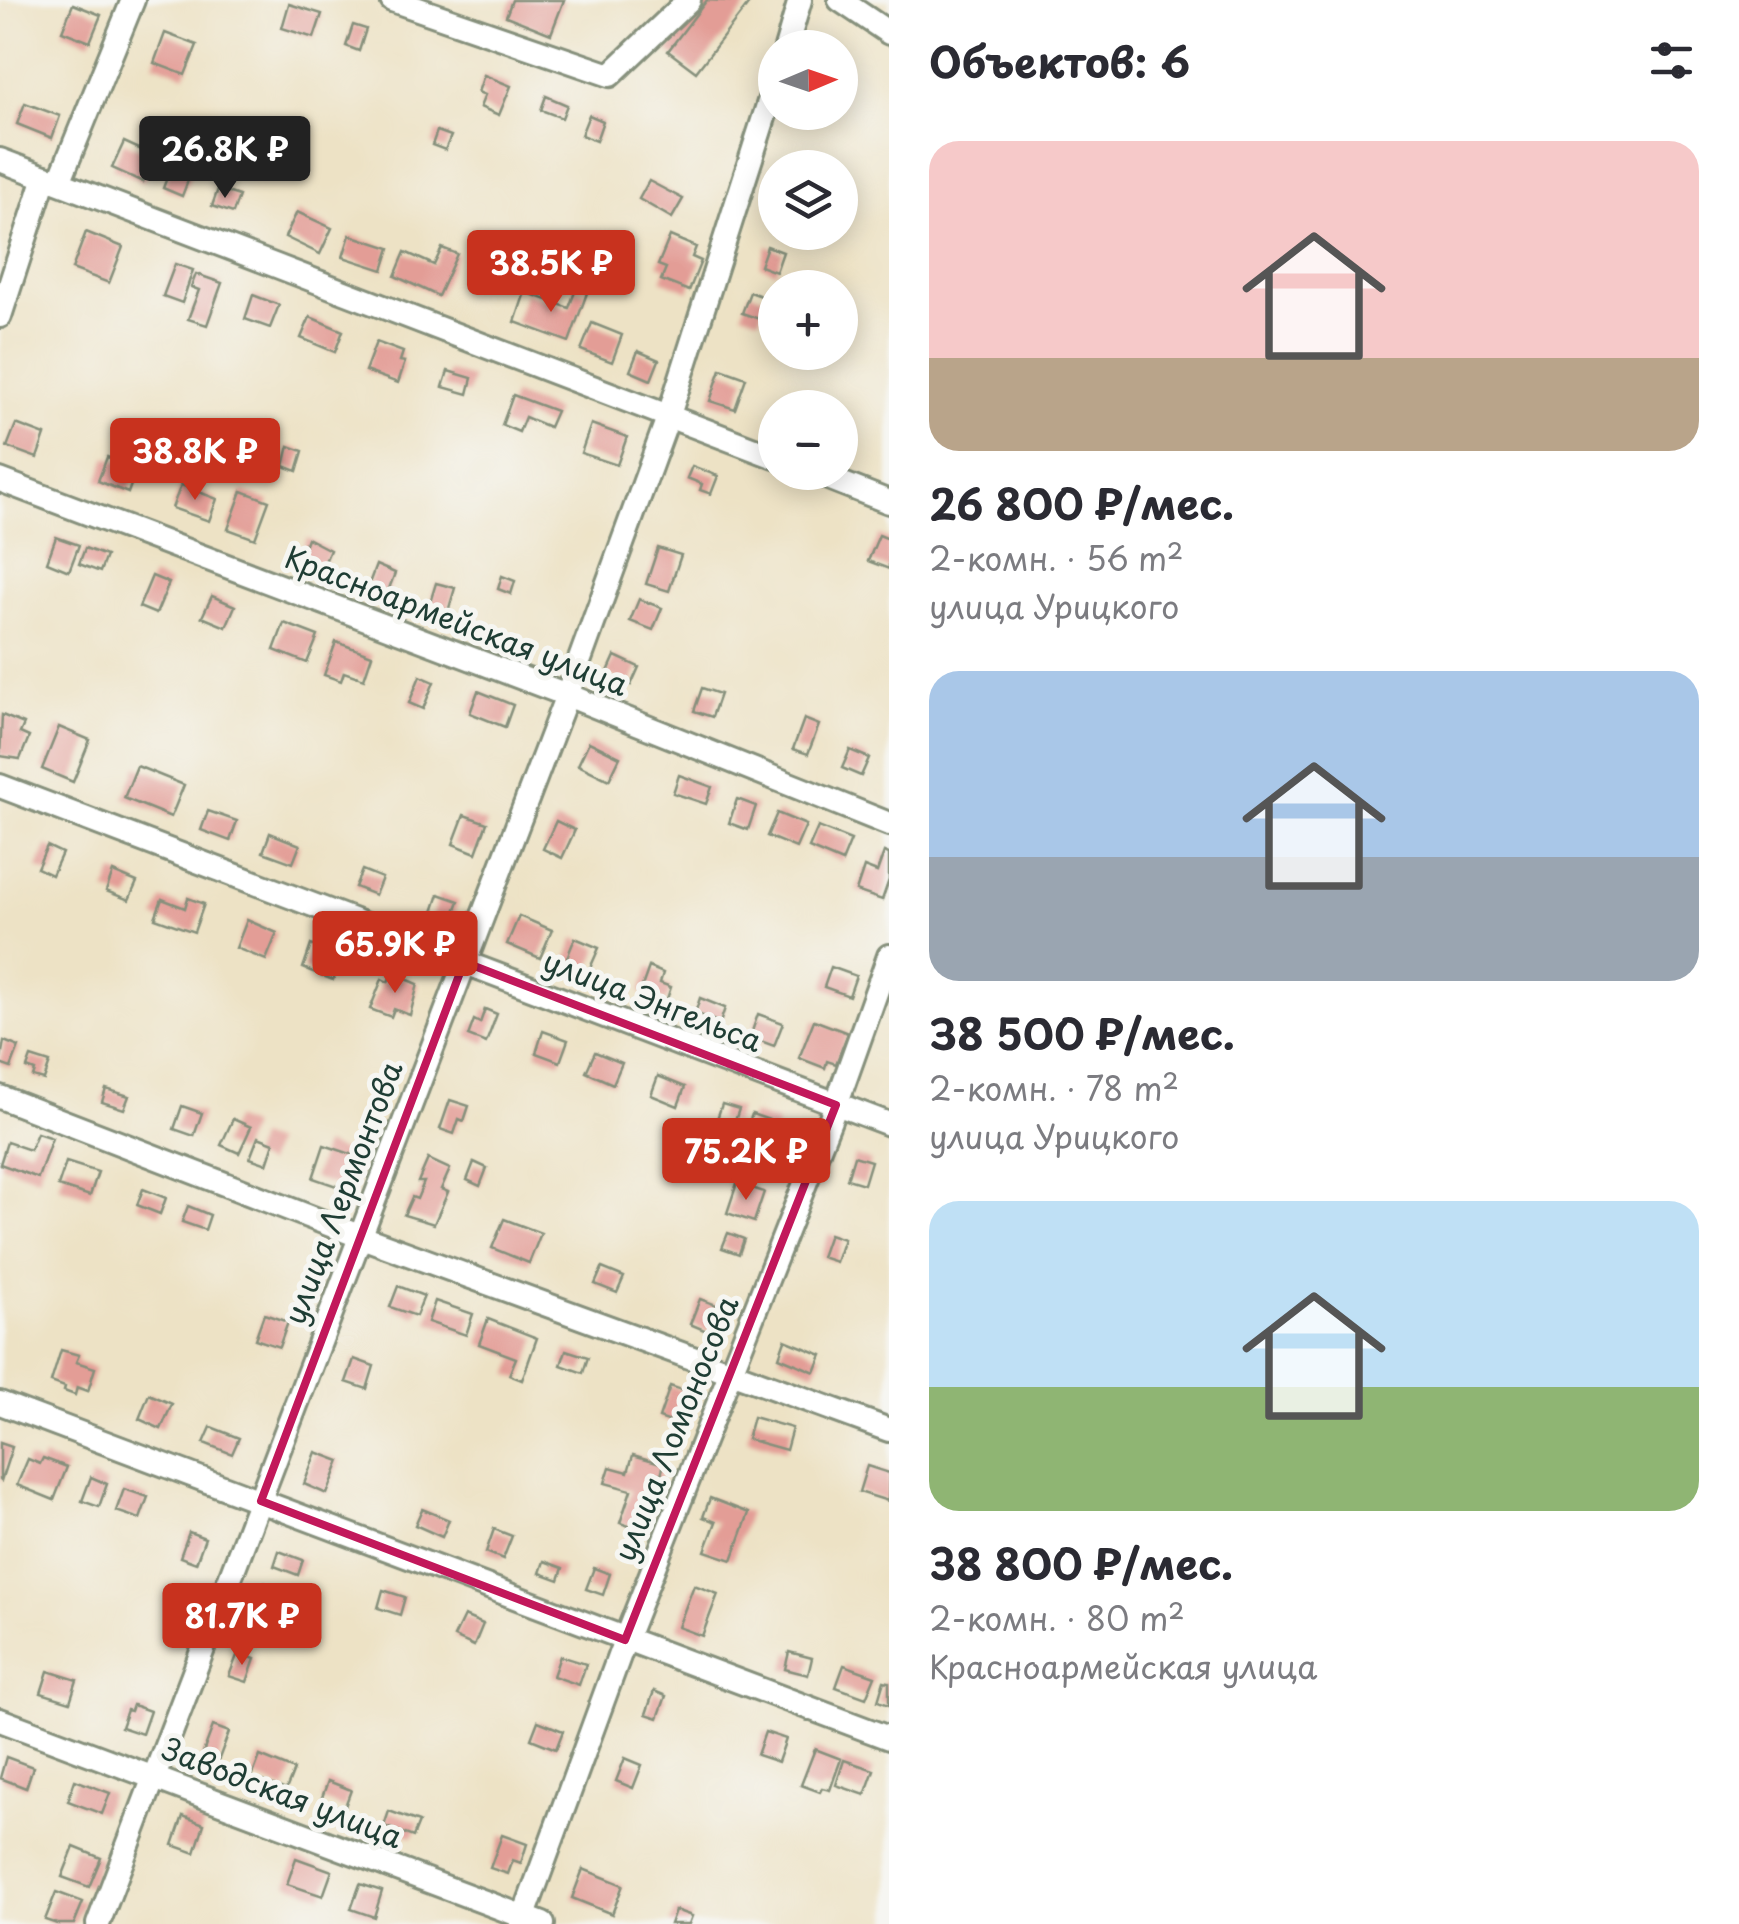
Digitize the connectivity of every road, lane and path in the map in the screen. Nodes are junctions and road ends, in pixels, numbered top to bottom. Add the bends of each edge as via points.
1 (133, 0) edge
2 (392, 0) edge
3 (689, 0) edge
4 (800, 0) edge
5 (840, 0) edge
6 (791, 30) edge
7 (889, 33) edge
8 (760, 130) edge
9 (0, 160) edge
10 (52, 180) junction
11 (0, 316) edge
12 (670, 416) junction
13 (758, 450) edge
14 (0, 480) edge
15 (858, 490) edge
16 (889, 502) edge
17 (567, 695) junction
18 (0, 786) edge
19 (889, 824) edge
20 (889, 956) edge
21 (464, 962) junction
22 (0, 1097) edge
23 (836, 1105) junction
24 (889, 1124) edge
25 (360, 1236) junction
26 (732, 1371) junction
27 (0, 1403) edge
28 (889, 1430) edge
29 (261, 1501) junction
30 (624, 1640) junction
31 (0, 1720) edge
32 (889, 1738) edge
33 (154, 1778) junction
34 (529, 1922) edge
35 (98, 1924) edge

1 - 10 street
2 - 3 street via 610,75
4 - 6 street
5 - 7 street
8 - 12 street, улица Лермонтова
9 - 10 street
10 - 11 street
10 - 12 street
12 - 13 street
12 - 17 street, улица Лермонтова
14 - 17 street, Красноармейская улица
15 - 16 street
17 - 19 street, Красноармейская улица
17 - 21 street, улица Лермонтова
18 - 21 street, улица Энгельса
20 - 23 street, улица Ломоносова
21 - 23 street, улица Энгельса
21 - 25 street, улица Лермонтова
22 - 25 street
23 - 24 street, улица Энгельса
23 - 26 street, улица Ломоносова
25 - 26 street
25 - 29 street, улица Лермонтова
26 - 28 street
26 - 30 street, улица Ломоносова
27 - 29 street
29 - 30 street
29 - 33 street, улица Лермонтова
30 - 32 street
30 - 34 street, улица Ломоносова
31 - 33 street, Заводская улица
33 - 34 street, Заводская улица
33 - 35 street, улица Лермонтова

